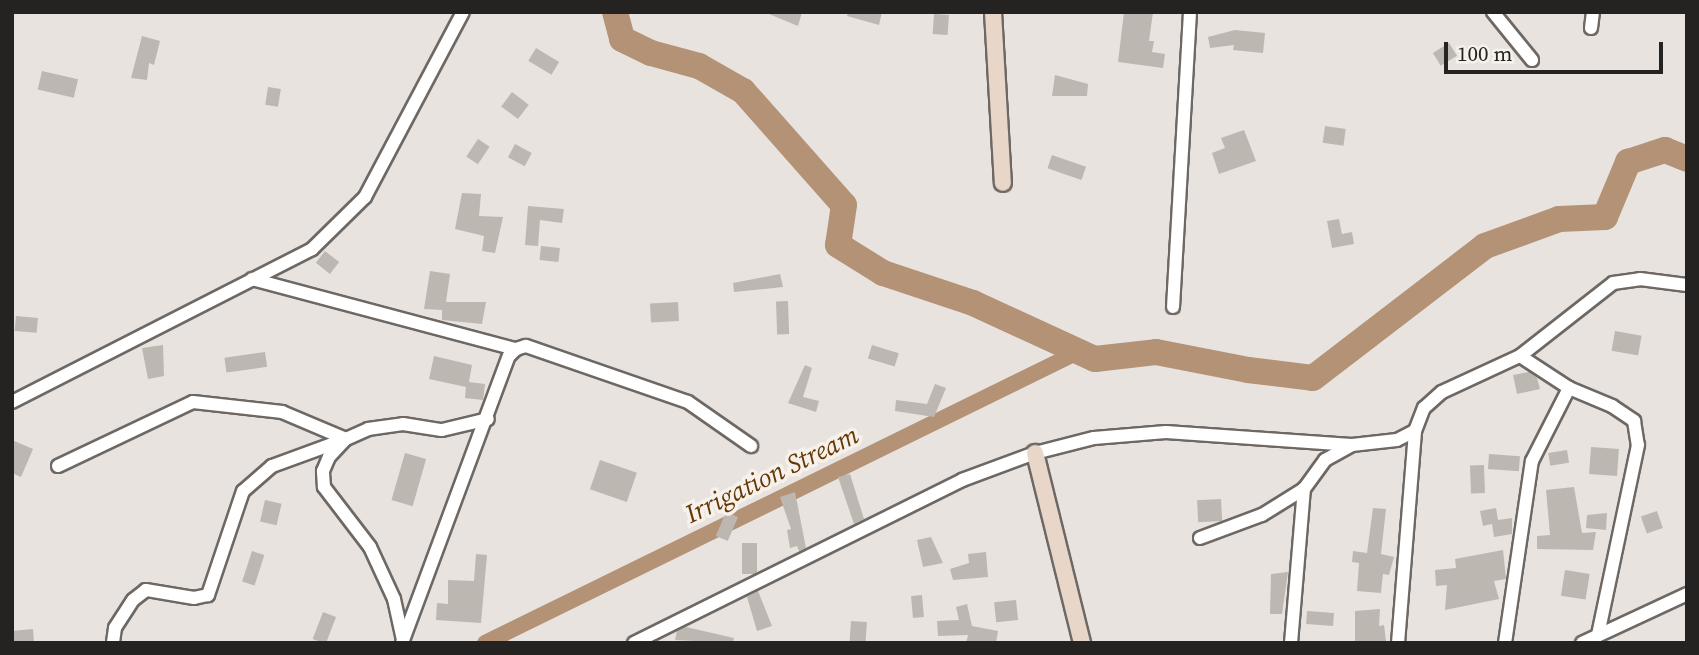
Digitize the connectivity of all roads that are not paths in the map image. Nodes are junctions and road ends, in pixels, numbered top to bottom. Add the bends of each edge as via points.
1 (463, 12) edge
2 (993, 12) edge
3 (1190, 12) edge
4 (1493, 12) edge
5 (1593, 12) edge
6 (1591, 28) dead end
7 (1532, 60) dead end
8 (1003, 183) dead end
9 (252, 279) junction
10 (1687, 285) edge
11 (1173, 307) dead end
12 (516, 349) junction
13 (1520, 356) junction
14 (1569, 388) junction
15 (12, 402) edge
16 (488, 419) junction
17 (1415, 431) junction
18 (346, 439) junction
19 (1352, 445) junction
20 (751, 446) dead end
21 (1035, 453) junction
22 (58, 466) dead end
23 (1304, 489) junction
24 (1200, 538) dead end
25 (1687, 594) edge
26 (1598, 635) junction
27 (402, 641) edge
28 (113, 643) edge
29 (634, 643) edge
30 (1082, 643) edge
31 (1291, 643) edge
32 (1398, 643) edge
33 (1505, 643) edge
34 (1582, 643) edge

1 - 9 street via 365,197 312,249
2 - 8 street
3 - 11 street
4 - 7 street
5 - 6 street
9 - 12 street
9 - 15 street
10 - 13 street via 1640,279 1613,283
12 - 16 street via 509,356
12 - 20 street via 526,346 688,402
13 - 14 street
13 - 17 street via 1442,392 1424,408
14 - 26 street via 1634,421 1638,446
14 - 33 street via 1532,461
16 - 18 street via 442,430 402,424
16 - 27 street
17 - 19 street via 1397,440
17 - 32 street
18 - 22 street via 282,412 192,402
18 - 27 street via 329,457 324,487 370,547 394,600
18 - 28 street via 272,466 243,491 208,595 194,598 146,590 133,600 115,628
19 - 21 street via 1166,432 1094,438
19 - 23 street via 1325,460
21 - 29 street via 962,480
21 - 30 street
23 - 24 street via 1262,515
23 - 31 street
25 - 26 street
26 - 34 street

